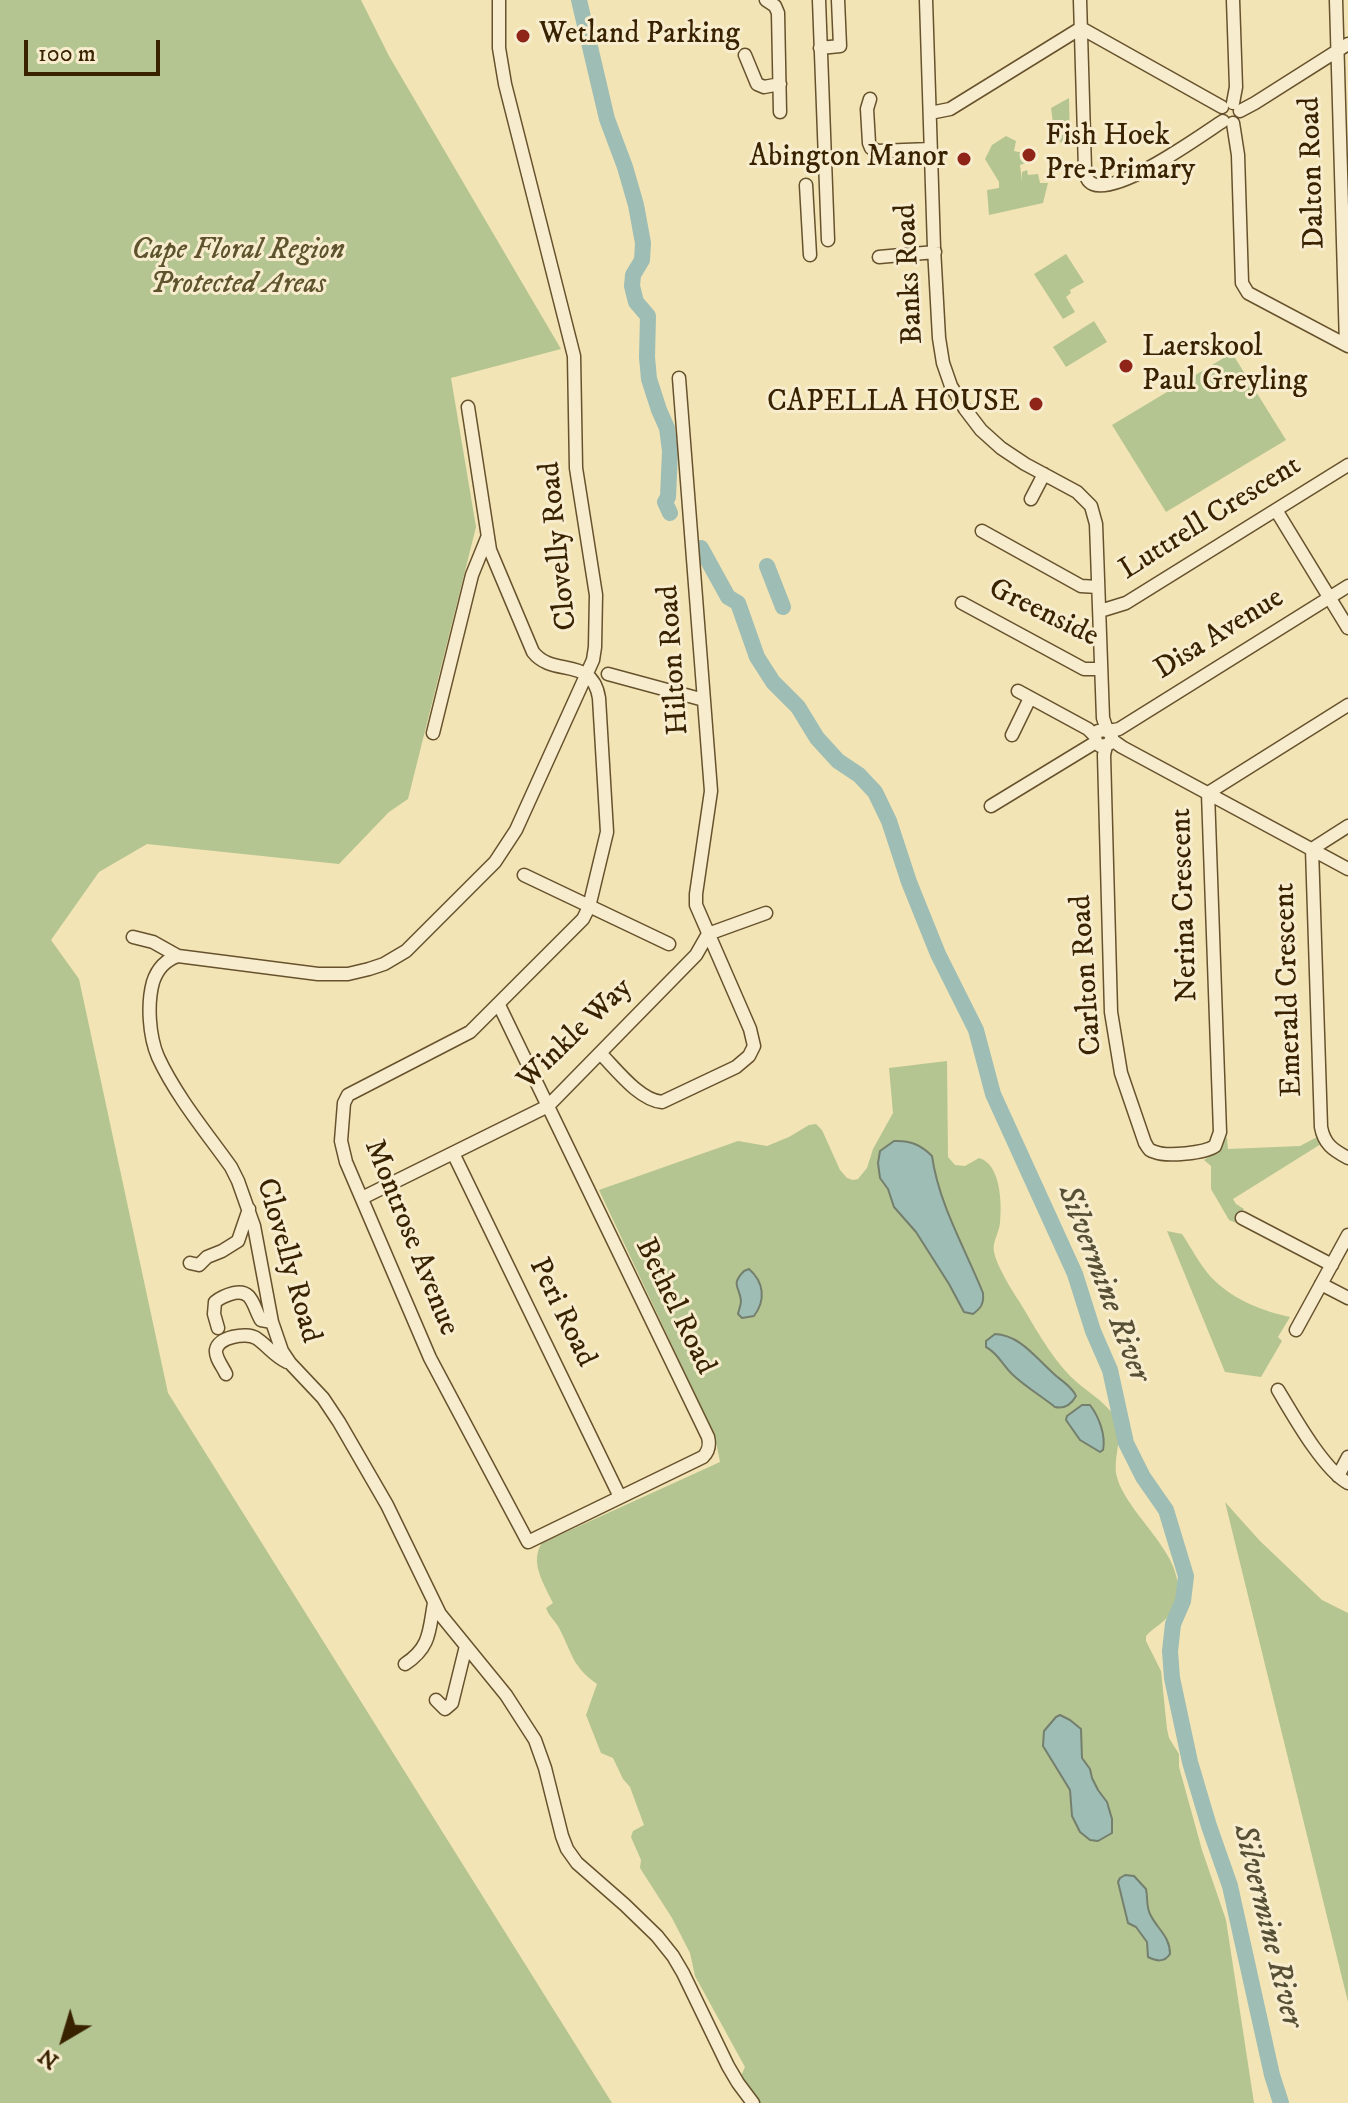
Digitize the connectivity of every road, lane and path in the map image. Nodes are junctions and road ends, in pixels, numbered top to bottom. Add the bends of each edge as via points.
1 (499, 0) edge
2 (766, 0) edge
3 (819, 0) edge
4 (838, 0) edge
5 (926, 0) edge
6 (1080, 0) edge
7 (1233, 0) edge
8 (1336, 0) edge
9 (1081, 28) junction
10 (1342, 47) edge
11 (820, 48) junction
12 (745, 55) dead end
13 (780, 84) junction
14 (870, 99) dead end
15 (1232, 107) junction
16 (780, 112) dead end
17 (930, 113) junction
18 (1228, 122) junction
19 (931, 149) junction
20 (806, 185) dead end
21 (808, 223) junction
22 (827, 224) junction
23 (828, 240) dead end
24 (935, 252) junction
25 (810, 255) dead end
26 (879, 257) dead end
27 (1347, 345) edge
28 (679, 378) dead end
29 (468, 407) dead end
30 (1025, 464) joint
31 (1348, 465) edge
32 (1044, 474) junction
33 (1031, 499) dead end
34 (1276, 510) junction
35 (982, 531) dead end
36 (487, 538) junction
37 (1348, 586) edge
38 (1098, 587) junction
39 (1329, 598) junction
40 (962, 603) dead end
41 (1100, 611) junction
42 (1348, 628) edge
43 (1101, 669) junction
44 (608, 674) dead end
45 (588, 675) junction
46 (1018, 691) dead end
47 (1030, 698) junction
48 (704, 700) junction
49 (1348, 705) edge
50 (433, 733) dead end
51 (1012, 735) dead end
52 (1105, 737) junction
53 (1208, 793) junction
54 (991, 806) dead end
55 (1348, 826) edge
56 (1312, 849) junction
57 (1348, 869) edge
58 (524, 875) dead end
59 (589, 907) junction
60 (766, 913) dead end
61 (708, 934) junction
62 (133, 937) dead end
63 (669, 944) dead end
64 (178, 956) junction
65 (499, 1005) junction
66 (600, 1053) junction
67 (548, 1106) junction
68 (1220, 1132) joint
69 (453, 1153) junction
70 (1348, 1158) edge
71 (362, 1198) junction
72 (249, 1209) junction
73 (1242, 1218) dead end
74 (1348, 1235) edge
75 (190, 1263) dead end
76 (1332, 1265) junction
77 (1321, 1284) junction
78 (1348, 1298) edge
79 (272, 1322) junction
80 (218, 1328) dead end
81 (1296, 1330) dead end
82 (290, 1363) junction
83 (226, 1374) dead end
84 (1278, 1390) dead end
85 (1348, 1457) edge
86 (1343, 1479) edge
87 (620, 1497) junction
88 (528, 1542) joint
89 (434, 1603) junction
90 (466, 1646) junction
91 (405, 1664) dead end
92 (436, 1700) dead end
93 (753, 2103) edge

1 - 45 street, Clovelly Road via 505,84 574,356 576,468 596,595 595,647
2 - 13 street via 776,8 779,22
3 - 11 street
4 - 11 street via 840,46
5 - 17 street, Banks Road
6 - 9 street
7 - 15 street
8 - 10 street, Dalton Road
9 - 15 street
9 - 17 street via 950,109
9 - 18 street via 1086,178 1094,185 1136,175
10 - 15 street via 1255,103
10 - 27 street, Dalton Road
11 - 22 street
12 - 13 street via 757,84
13 - 16 street
14 - 19 street via 871,148
15 - 18 street via 1238,119
17 - 19 street, Banks Road
18 - 27 street via 1238,155 1242,283 1248,293
19 - 24 street, Banks Road
20 - 21 street
21 - 22 street
21 - 25 street
22 - 23 street
24 - 26 street
24 - 30 street, Banks Road via 939,338 951,386 981,430
28 - 48 street, Hilton Road
29 - 36 street
30 - 32 street, Carlton Road
31 - 34 street, Luttrell Crescent
32 - 33 street
32 - 38 street, Carlton Road via 1091,506
34 - 39 street
34 - 41 street, Luttrell Crescent via 1126,603
35 - 38 street via 1081,586
36 - 45 street via 535,656
36 - 50 street via 472,575
37 - 39 street, Disa Avenue
38 - 41 street, Carlton Road
39 - 42 street
39 - 52 street, Disa Avenue
40 - 43 street, Greenside via 1084,669
41 - 43 street, Carlton Road
43 - 52 street, Carlton Road
44 - 48 street
45 - 59 street, Montrose Avenue via 597,684 599,698 607,827
45 - 64 street, Clovelly Road via 516,830 495,862 406,951 348,974
46 - 47 street
47 - 51 street
47 - 52 street
48 - 61 street, Hilton Road via 711,795 696,894
49 - 53 street, Nerina Crescent
52 - 53 street
52 - 54 street, Disa Avenue
52 - 68 street, Carlton Road via 1111,1003 1124,1083 1150,1150 1205,1152 1215,1146
53 - 56 street
53 - 68 street, Nerina Crescent
55 - 56 street, Emerald Crescent
56 - 57 street
56 - 70 street, Emerald Crescent via 1321,1127 1328,1146
58 - 59 street
59 - 63 street
59 - 65 street, Montrose Avenue via 579,924
60 - 61 street
61 - 66 street, Winkle Way via 696,955
61 - 66 street, Hilton Road via 754,1038 749,1056 662,1102 644,1096
62 - 64 street
64 - 72 street, Clovelly Road via 167,960 152,985 153,1043 184,1101 231,1167
65 - 67 street, Bethel Road
65 - 71 street, Montrose Avenue via 464,1037 345,1099 341,1145
66 - 67 street, Winkle Way
67 - 69 street, Winkle Way
67 - 87 street, Bethel Road via 708,1437 703,1457
69 - 71 street, Winkle Way
69 - 87 street, Peri Road
71 - 88 street, Montrose Avenue via 430,1358
72 - 75 street via 238,1241 201,1264
72 - 79 street, Clovelly Road
73 - 76 street
74 - 76 street
76 - 77 street
77 - 78 street
77 - 81 street
79 - 80 street via 261,1320 251,1298 242,1292 215,1302
79 - 82 street, Clovelly Road
82 - 83 street via 246,1335 216,1348
82 - 89 street, Clovelly Road via 339,1422
84 - 86 street via 1303,1432
85 - 86 street
87 - 88 street, Bethel Road
89 - 90 street, Clovelly Road
89 - 91 street via 429,1637
90 - 92 street via 452,1703 445,1709
90 - 93 street, Clovelly Road via 535,1740 567,1849 673,1956 728,2066

